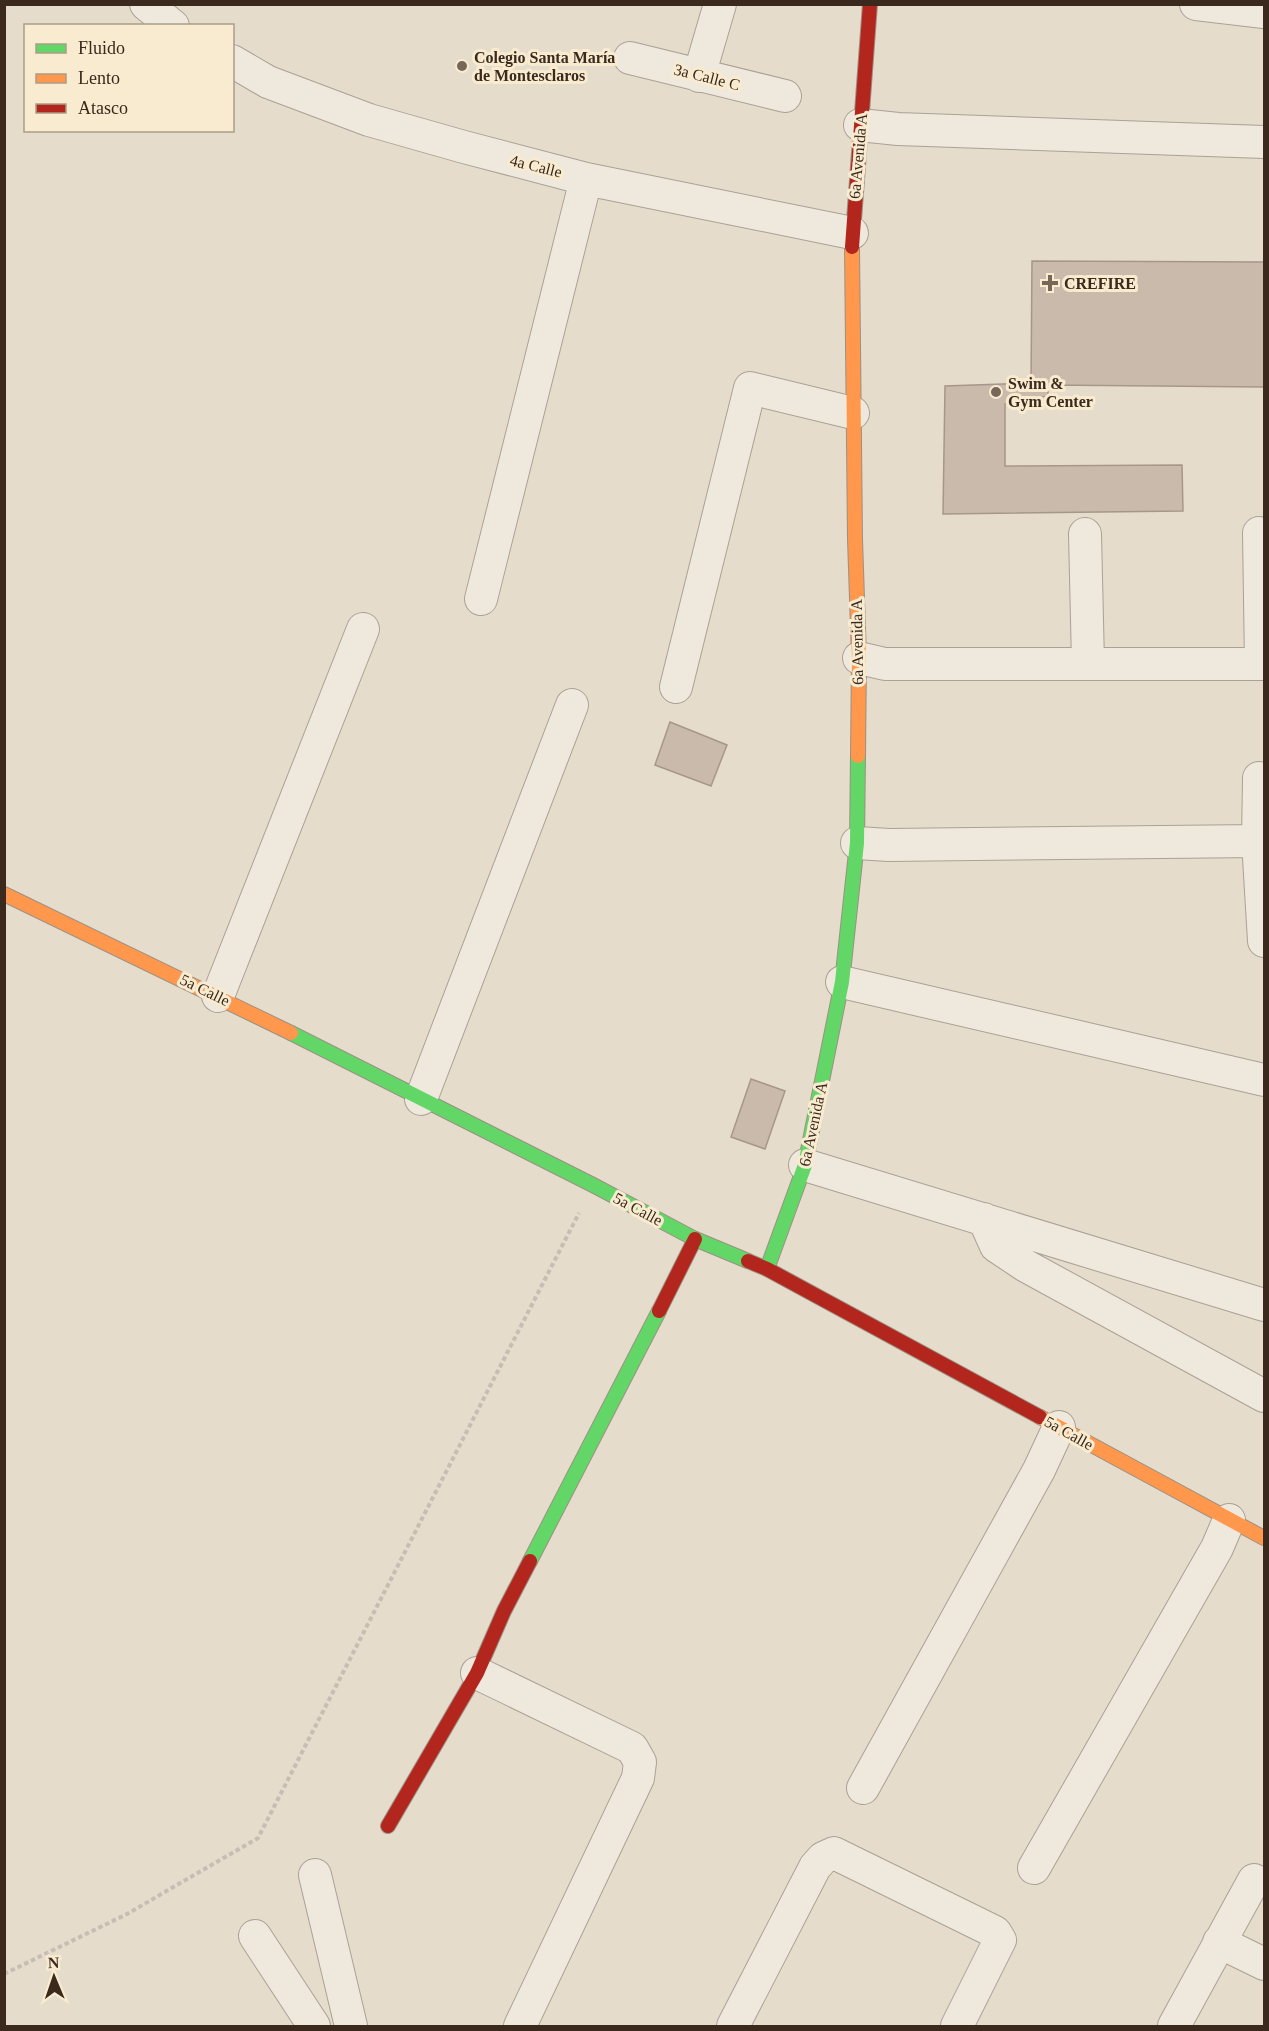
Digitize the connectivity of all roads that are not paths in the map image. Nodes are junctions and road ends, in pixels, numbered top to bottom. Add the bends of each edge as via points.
1 (146, 4) edge
2 (720, 4) edge
3 (870, 4) edge
4 (1196, 4) edge
5 (1264, 12) edge
6 (171, 24) edge
7 (630, 58) dead end
8 (234, 61) edge
9 (699, 76) junction
10 (785, 96) dead end
11 (860, 125) junction
12 (1264, 142) edge
13 (586, 179) junction
14 (852, 233) junction
15 (853, 413) junction
16 (1259, 533) dead end
17 (1085, 534) dead end
18 (481, 599) dead end
19 (363, 629) dead end
20 (859, 658) junction
21 (1088, 663) junction
22 (1263, 664) edge
23 (676, 687) dead end
24 (572, 705) dead end
25 (1259, 778) dead end
26 (1258, 841) junction
27 (857, 843) junction
28 (4, 894) edge
29 (1264, 941) edge
30 (842, 982) junction
31 (218, 996) junction
32 (1264, 1080) edge
33 (421, 1099) junction
34 (805, 1165) junction
35 (984, 1220) junction
36 (695, 1239) junction
37 (767, 1269) junction
38 (1264, 1305) edge
39 (1264, 1396) edge
40 (1059, 1427) junction
41 (1229, 1520) junction
42 (1264, 1538) edge
43 (477, 1673) junction
44 (863, 1788) dead end
45 (388, 1826) dead end
46 (1034, 1868) dead end
47 (315, 1875) dead end
48 (1254, 1880) dead end
49 (255, 1936) dead end
50 (1219, 1942) junction
51 (1264, 1964) edge
52 (314, 2026) edge
53 (351, 2026) edge
54 (520, 2026) edge
55 (733, 2026) edge
56 (957, 2026) edge
57 (1174, 2026) edge

1 - 6 street
2 - 9 street
3 - 11 street, 6a Avenida A
4 - 5 street
7 - 9 street, 3a Calle C
8 - 13 street, 4a Calle via 268,82 369,120
9 - 10 street, 3a Calle C
11 - 12 street
11 - 14 street, 6a Avenida A
13 - 14 street, 4a Calle
13 - 18 street
14 - 15 street, 6a Avenida A
15 - 20 street, 6a Avenida A
15 - 23 street via 750,388
16 - 22 street
17 - 21 street
19 - 31 street
20 - 21 street via 885,664
20 - 27 street, 6a Avenida A
21 - 22 street
24 - 33 street
25 - 26 street
26 - 27 street
26 - 29 street
27 - 30 street, 6a Avenida A
28 - 31 street, 5a Calle
30 - 32 street
30 - 34 street, 6a Avenida A
31 - 33 street, 5a Calle
33 - 36 street, 5a Calle
34 - 35 street
34 - 37 street, 6a Avenida A
35 - 38 street
35 - 39 street via 996,1246 1026,1266
36 - 37 street, 5a Calle
36 - 43 street via 504,1611
37 - 40 street, 5a Calle
40 - 41 street, 5a Calle
40 - 44 street
41 - 42 street, 5a Calle
41 - 46 street via 1217,1548
43 - 45 street
43 - 54 street via 632,1749 640,1762 638,1778
47 - 53 street
48 - 50 street
49 - 52 street
50 - 51 street
50 - 57 street
55 - 56 street via 814,1867 834,1853 999,1936

